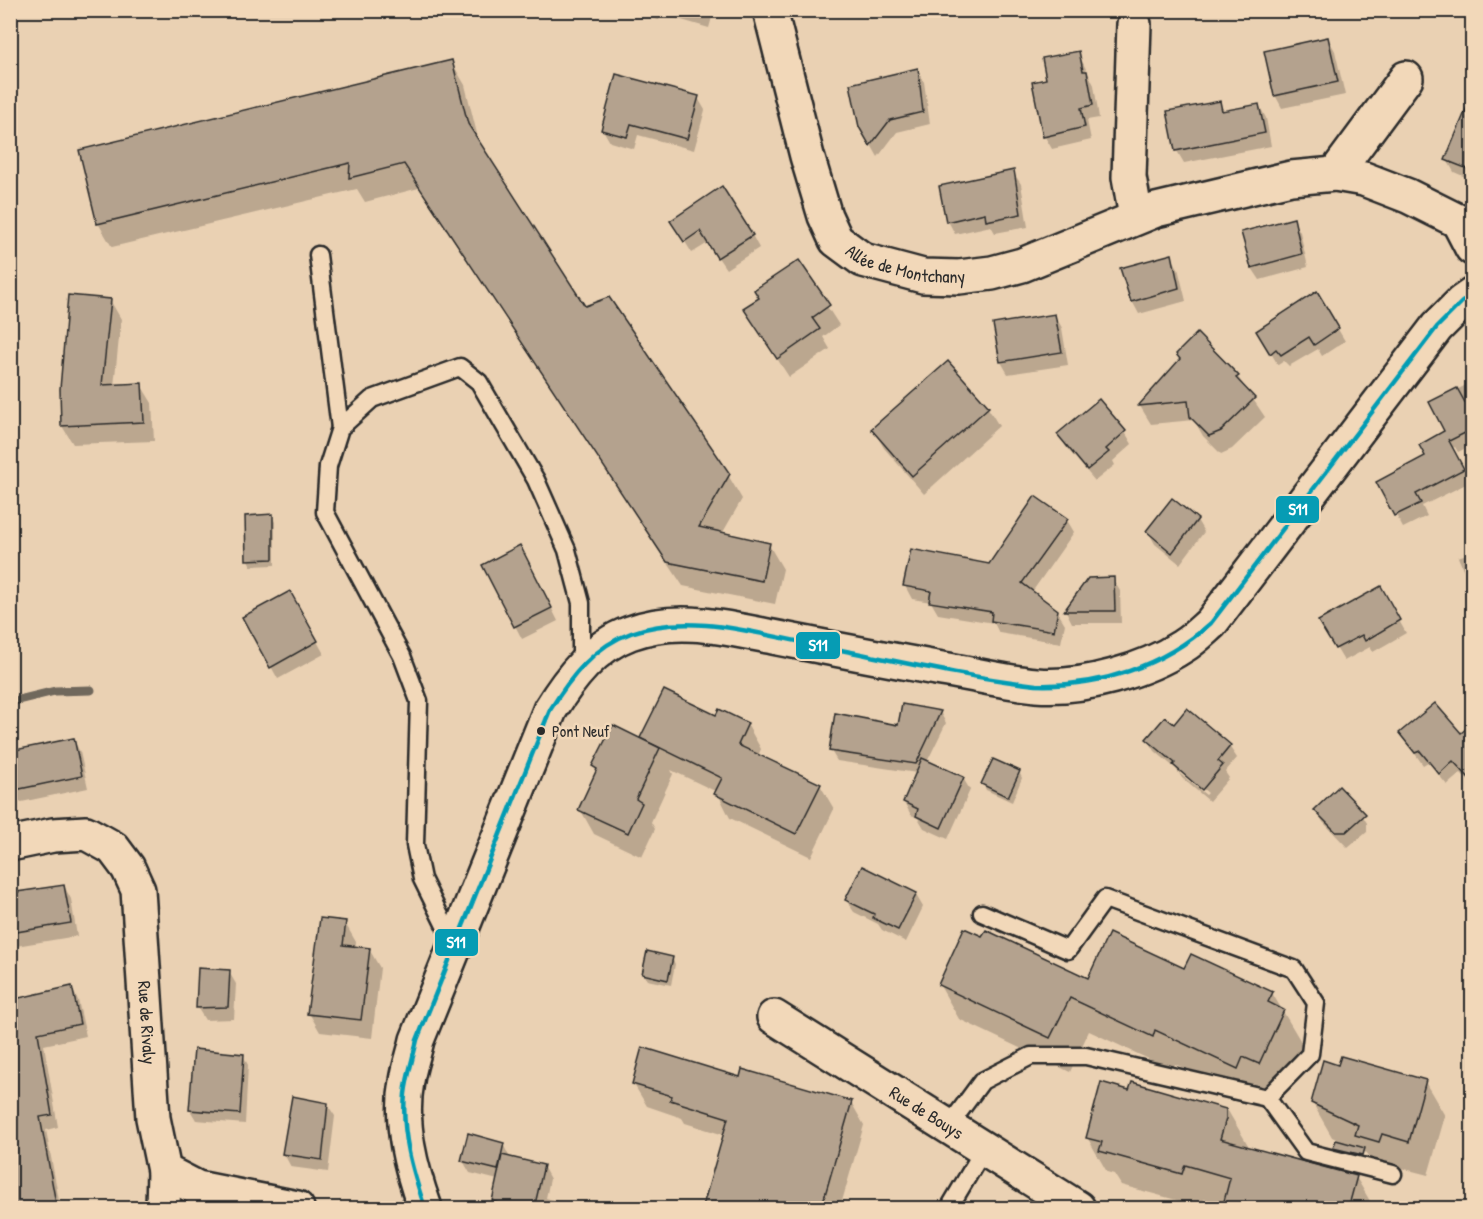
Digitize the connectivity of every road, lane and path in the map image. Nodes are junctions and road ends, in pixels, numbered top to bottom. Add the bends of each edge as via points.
1 (770, 10) edge
2 (1134, 24) dead end
3 (1406, 78) dead end
4 (1335, 174) junction
5 (1136, 218) junction
6 (1473, 248) edge
7 (318, 255) dead end
8 (1473, 295) edge
9 (340, 428) junction
10 (581, 667) junction
11 (10, 844) edge
12 (982, 913) dead end
13 (455, 947) junction
14 (774, 1017) dead end
15 (1266, 1098) junction
16 (948, 1127) junction
17 (984, 1149) junction
18 (164, 1171) junction
19 (1393, 1174) dead end
20 (163, 1209) edge
21 (297, 1209) edge
22 (425, 1209) edge
23 (949, 1209) edge
24 (1077, 1209) edge

1 - 5 street, Allée de Montchany via 825,216 836,240 863,260 923,276 992,273 1022,265
2 - 5 street via 1129,177
3 - 4 street
4 - 5 street, Allée de Montchany via 1291,178
4 - 6 street, Allée de Montchany via 1364,179 1458,221
7 - 9 lane
8 - 10 street via 1437,327 1211,623 1183,646 1151,663 1109,677 1037,685 697,623 630,633 607,645
9 - 10 lane via 372,399 439,373 460,367 479,382 536,480 567,550 581,603
9 - 13 lane via 328,466 325,512 402,656 419,701 415,845 422,879
10 - 13 street via 550,710 538,735
11 - 18 street, Rue de Rivaly via 86,833 113,848 128,868 138,890 153,1119
12 - 15 lane via 1068,950 1105,899 1294,969 1316,1003 1310,1054
13 - 22 street via 417,1041 406,1082 404,1122
14 - 16 street, Rue de Bouys
15 - 16 lane via 1086,1056 1031,1056 982,1081
15 - 19 lane via 1306,1152
16 - 17 street, Rue de Bouys
17 - 23 lane
17 - 24 street, Rue de Bouys
18 - 20 street, Rue de Rivaly
18 - 21 street via 197,1188

